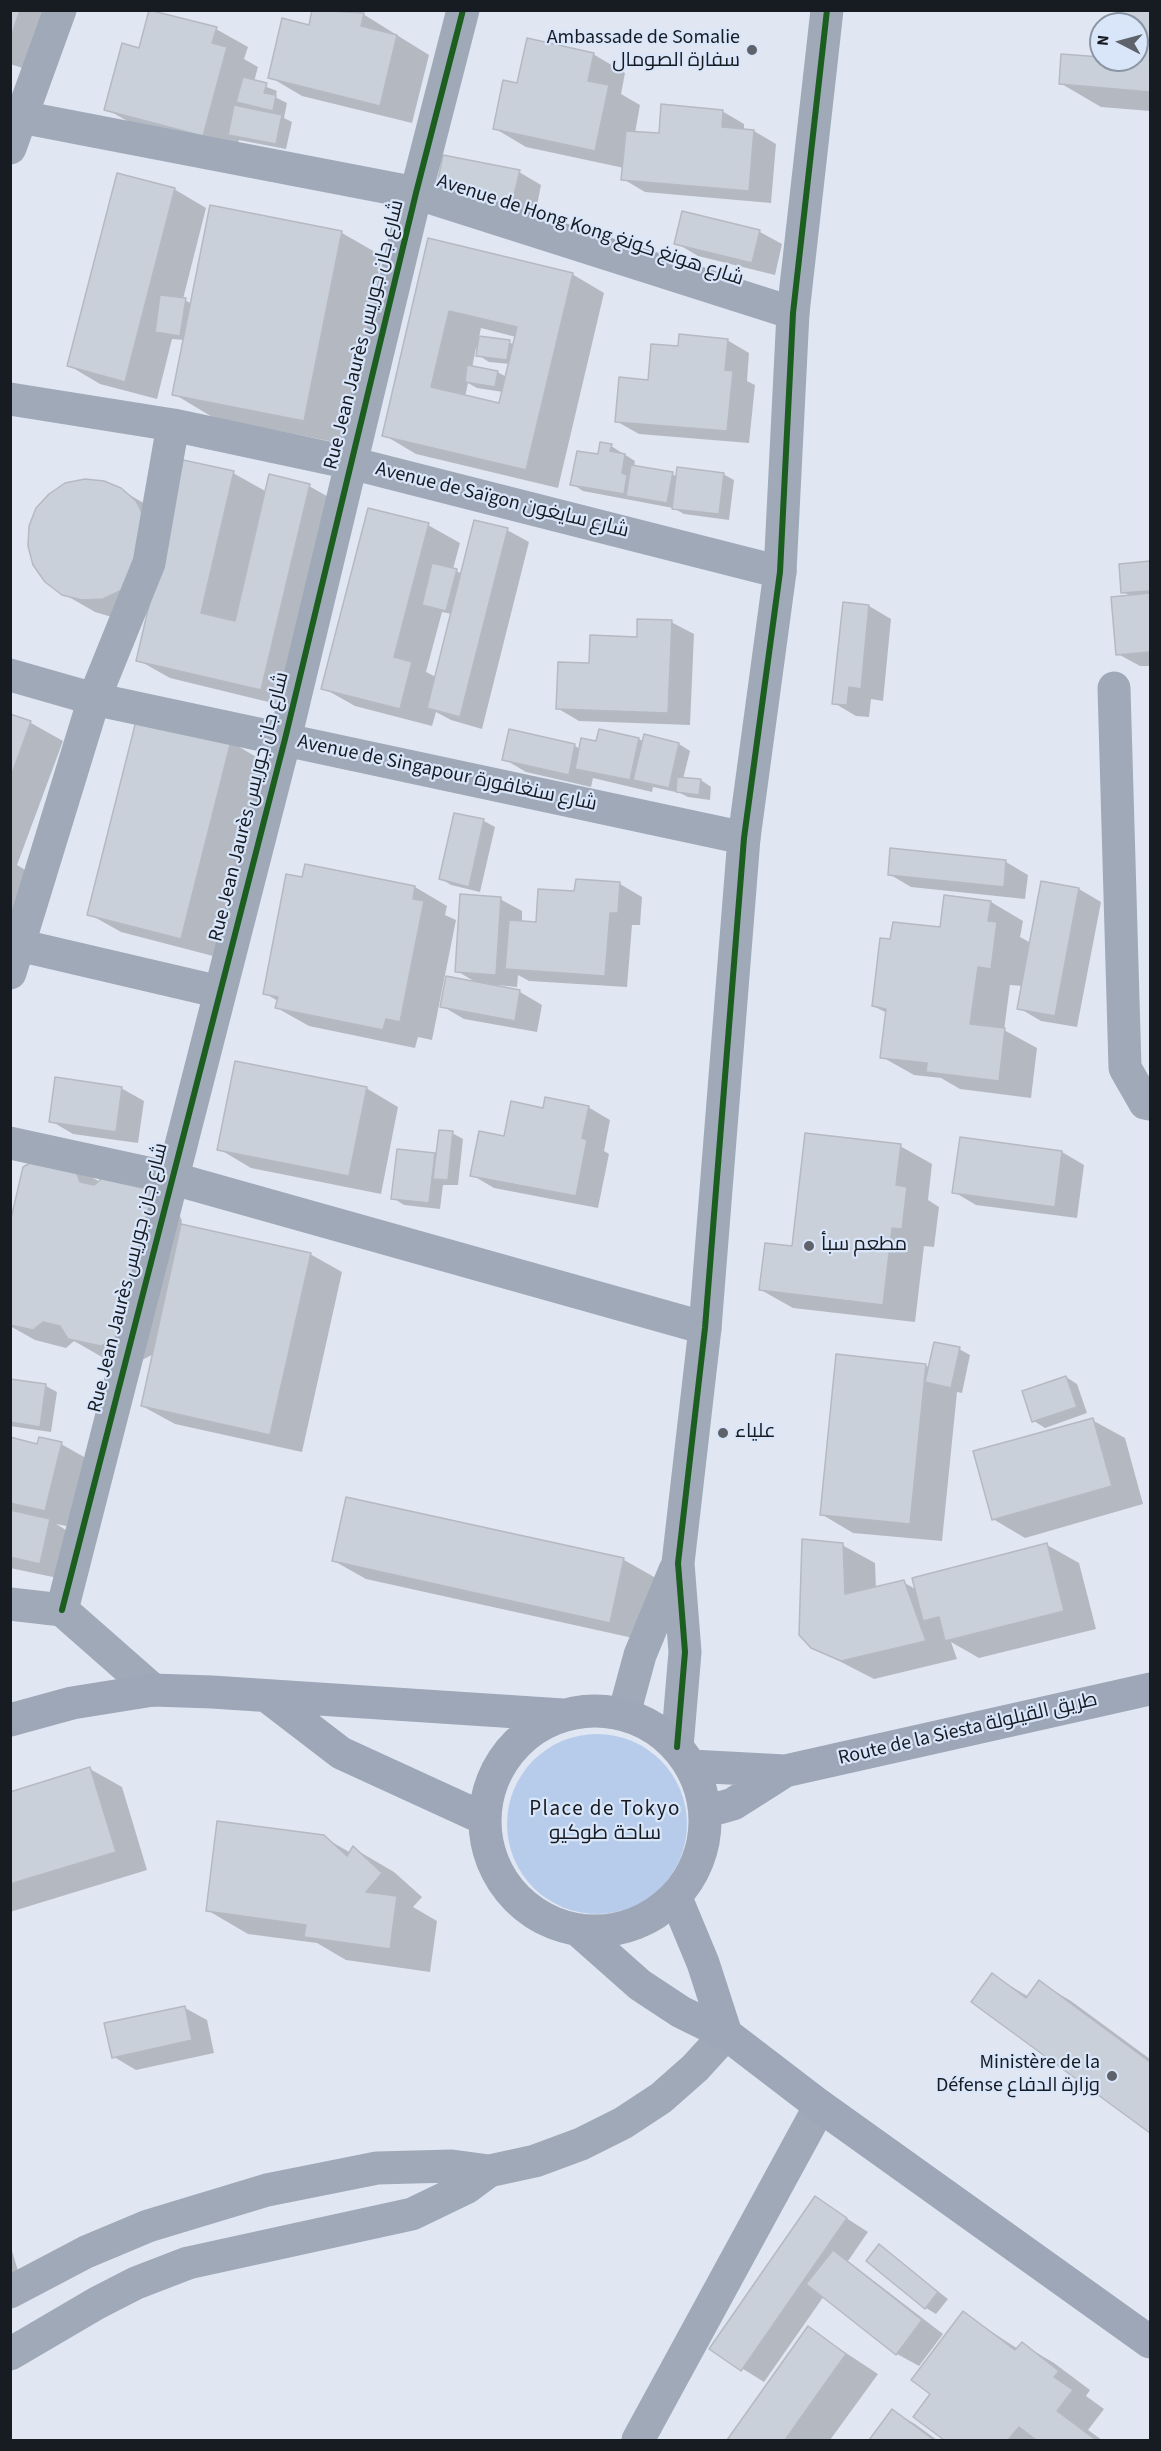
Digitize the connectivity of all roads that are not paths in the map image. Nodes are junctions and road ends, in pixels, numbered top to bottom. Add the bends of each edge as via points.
1 (60, 10) edge
2 (463, 10) edge
3 (827, 10) edge
4 (21, 117) junction
5 (10, 148) edge
6 (416, 193) junction
7 (793, 313) junction
8 (10, 399) edge
9 (173, 425) junction
10 (351, 463) junction
11 (780, 572) junction
12 (10, 675) edge
13 (1114, 688) dead end
14 (94, 699) junction
15 (285, 740) junction
16 (744, 838) junction
17 (13, 954) edge
18 (220, 993) junction
19 (1150, 1104) edge
20 (10, 1143) edge
21 (171, 1178) junction
22 (705, 1328) junction
23 (678, 1563) junction
24 (10, 1604) edge
25 (62, 1610) junction
26 (1150, 1689) edge
27 (153, 1690) junction
28 (267, 1697) junction
29 (624, 1714) junction
30 (563, 1716) junction
31 (10, 1720) edge
32 (684, 1756) junction
33 (785, 1771) junction
34 (705, 1812) junction
35 (485, 1819) junction
36 (676, 1898) junction
37 (579, 1931) junction
38 (726, 2034) junction
39 (820, 2106) junction
40 (489, 2171) junction
41 (10, 2292) edge
42 (1150, 2342) edge
43 (10, 2354) edge
44 (638, 2440) edge

1 - 4 street
2 - 6 street, Rue Jean Jaurès شارع جان جوريس
3 - 7 street
4 - 5 street
4 - 6 street, Avenue de Hong Kong شارع هونغ كونغ
6 - 7 street, Avenue de Hong Kong شارع هونغ كونغ
6 - 10 street, Rue Jean Jaurès شارع جان جوريس
7 - 11 street
8 - 9 street, Avenue de Saïgon شارع سايغون
9 - 10 street, Avenue de Saïgon شارع سايغون
9 - 14 street via 149,563
10 - 11 street, Avenue de Saïgon شارع سايغون
10 - 15 street, Rue Jean Jaurès شارع جان جوريس
11 - 16 street
12 - 14 street, Avenue de Singapour شارع سنغافورة
13 - 19 street via 1125,1068 1145,1103
14 - 15 street, Avenue de Singapour شارع سنغافورة
14 - 17 street
15 - 16 street, Avenue de Singapour شارع سنغافورة
15 - 18 street, Rue Jean Jaurès شارع جان جوريس
16 - 22 street
17 - 18 street
18 - 21 street, Rue Jean Jaurès شارع جان جوريس
20 - 21 street
21 - 22 street
21 - 25 street, Rue Jean Jaurès شارع جان جوريس
22 - 23 street
23 - 29 street via 640,1655
23 - 32 street via 685,1652
24 - 25 street
25 - 27 street
26 - 33 main road, Route de la Siesta طريق القيلولة
27 - 28 main road
27 - 31 main road via 72,1703
28 - 30 main road
28 - 35 main road via 341,1753
29 - 30 main road via 594,1711
29 - 32 main road via 652,1726
30 - 35 main road via 533,1730 508,1754 491,1784
32 - 33 main road, Route de la Siesta طريق القيلولة
32 - 34 main road via 701,1788
33 - 34 main road, Route de la Siesta طريق القيلولة via 733,1804
34 - 36 main road via 704,1843 693,1872
35 - 37 main road via 489,1851 501,1880 522,1904 549,1922
36 - 37 main road via 648,1919 614,1930
36 - 38 main road
37 - 38 main road via 640,1985 681,2012
38 - 39 main road
38 - 40 street via 661,2098 623,2123 581,2145 536,2161
39 - 42 main road
39 - 44 street
40 - 41 street via 433,2166 377,2168 267,2190 148,2226 86,2252
40 - 43 street via 439,2203 412,2214 188,2263 146,2279 97,2302

